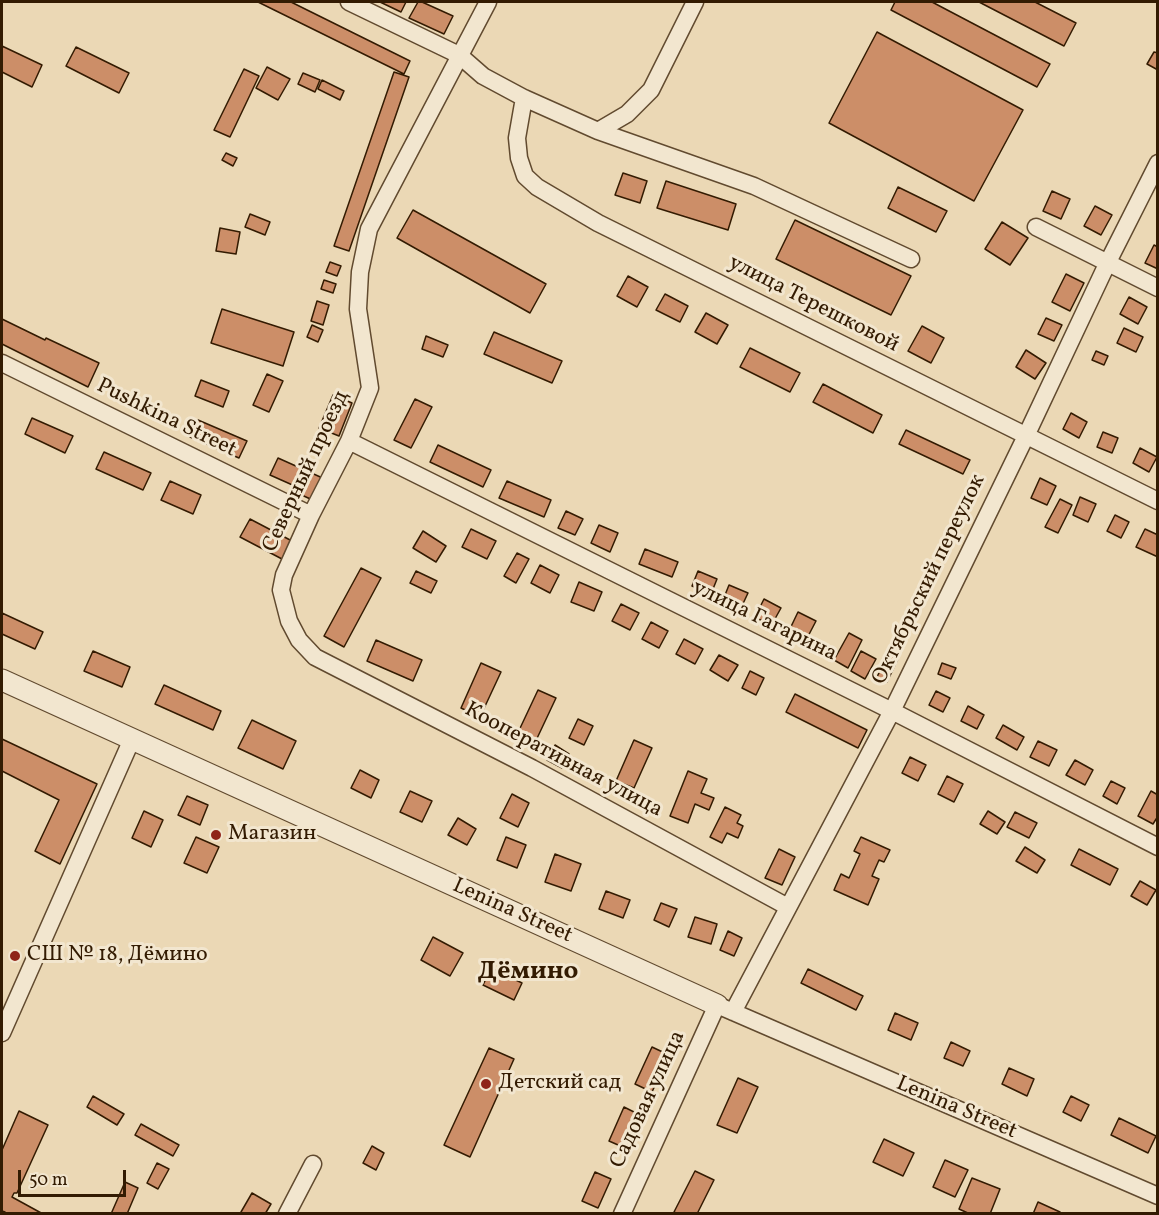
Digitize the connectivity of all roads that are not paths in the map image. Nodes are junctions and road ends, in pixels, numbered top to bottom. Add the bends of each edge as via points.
1 (349, 2) edge
2 (488, 2) edge
3 (694, 2) edge
4 (459, 55) junction
5 (524, 98) junction
6 (598, 131) junction
7 (1158, 163) edge
8 (1036, 227) dead end
9 (911, 259) dead end
10 (1108, 262) junction
11 (1158, 288) edge
12 (2, 363) edge
13 (1026, 436) junction
14 (349, 441) junction
15 (1158, 501) edge
16 (311, 515) junction
17 (315, 657) joint
18 (2, 680) edge
19 (892, 711) junction
20 (132, 740) junction
21 (1158, 847) edge
22 (788, 907) junction
23 (725, 1009) junction
24 (2, 1033) edge
25 (313, 1164) dead end
26 (1158, 1196) edge
27 (287, 1214) edge
28 (622, 1214) edge

1 - 4 street
2 - 4 street, Северный проезд
3 - 6 street via 651,90 627,114
4 - 5 street via 483,76
4 - 14 street, Северный проезд via 369,229 360,272 358,309 370,388
5 - 6 street
5 - 13 street, улица Терешковой via 517,138 519,158 525,176 537,187 598,223
6 - 9 street via 754,186
7 - 10 street, Октябрьский переулок
8 - 10 street
10 - 11 street
10 - 13 street, Октябрьский переулок
12 - 16 street, Pushkina Street
13 - 15 street, улица Терешковой
13 - 19 street, Октябрьский переулок
14 - 16 street, Северный проезд
14 - 19 street, улица Гагарина
16 - 17 street, Северный проезд via 284,575 282,590 289,621 299,640
17 - 22 street, Кооперативная улица via 532,768
18 - 20 street, Lenina Street
19 - 21 street, улица Гагарина
19 - 22 street, Октябрьский переулок
20 - 23 street, Lenina Street
20 - 24 street
22 - 23 street, Октябрьский переулок
23 - 26 street, Lenina Street
23 - 28 street, Садовая улица
25 - 27 street

